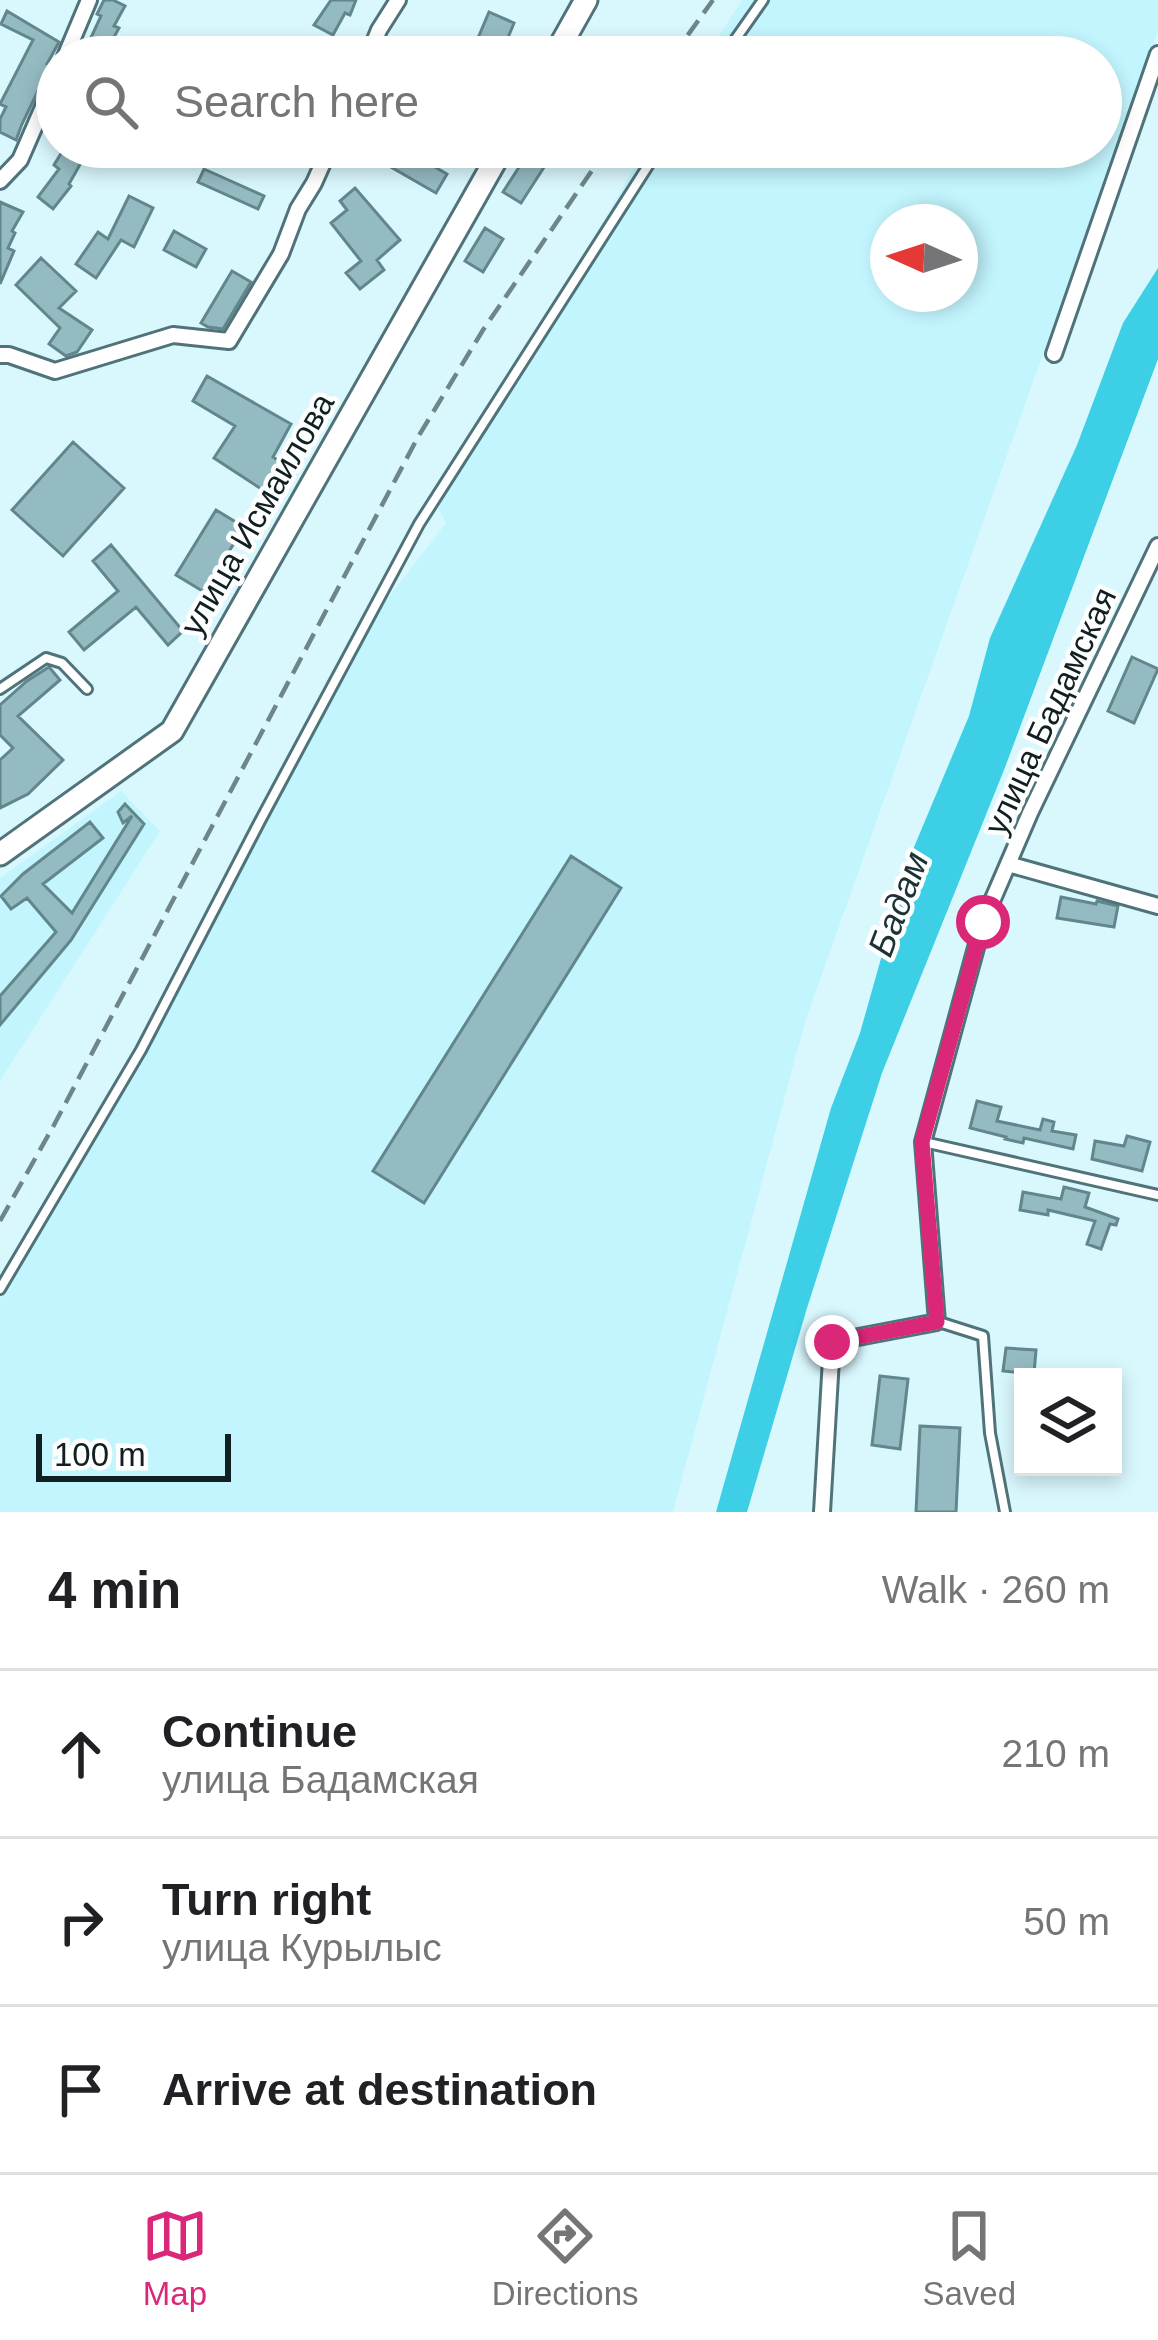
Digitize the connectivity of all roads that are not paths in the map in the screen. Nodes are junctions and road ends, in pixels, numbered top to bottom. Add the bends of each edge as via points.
1 (89, 0) edge
2 (398, 0) edge
3 (586, 0) edge
4 (763, 0) edge
5 (73, 36) edge
6 (377, 36) edge
7 (566, 36) edge
8 (738, 36) edge
9 (1158, 54) edge
10 (36, 123) edge
11 (1122, 158) edge
12 (321, 168) edge
13 (491, 168) edge
14 (647, 168) edge
15 (1118, 168) edge
16 (0, 181) edge
17 (1054, 354) dead end
18 (0, 355) edge
19 (1158, 546) edge
20 (0, 688) edge
21 (87, 689) dead end
22 (0, 854) edge
23 (1008, 864) junction
24 (1158, 906) edge
25 (922, 1142) junction
26 (1158, 1195) edge
27 (0, 1289) edge
28 (937, 1322) junction
29 (822, 1512) edge
30 (1005, 1512) edge

1 - 5 street
2 - 6 street
3 - 7 main road
4 - 8 lane
9 - 11 street
10 - 16 street
12 - 18 street via 229,341 173,335 55,371
13 - 22 main road, улица Исмаилова via 172,730
14 - 27 lane via 419,524 141,1050
15 - 17 street
19 - 23 street, улица Бадамская
20 - 21 lane via 46,658
23 - 24 street
23 - 25 street, улица Бадамская via 983,922
25 - 26 lane
25 - 28 street, улица Бадамская
28 - 29 street via 832,1342
28 - 30 lane via 982,1336

